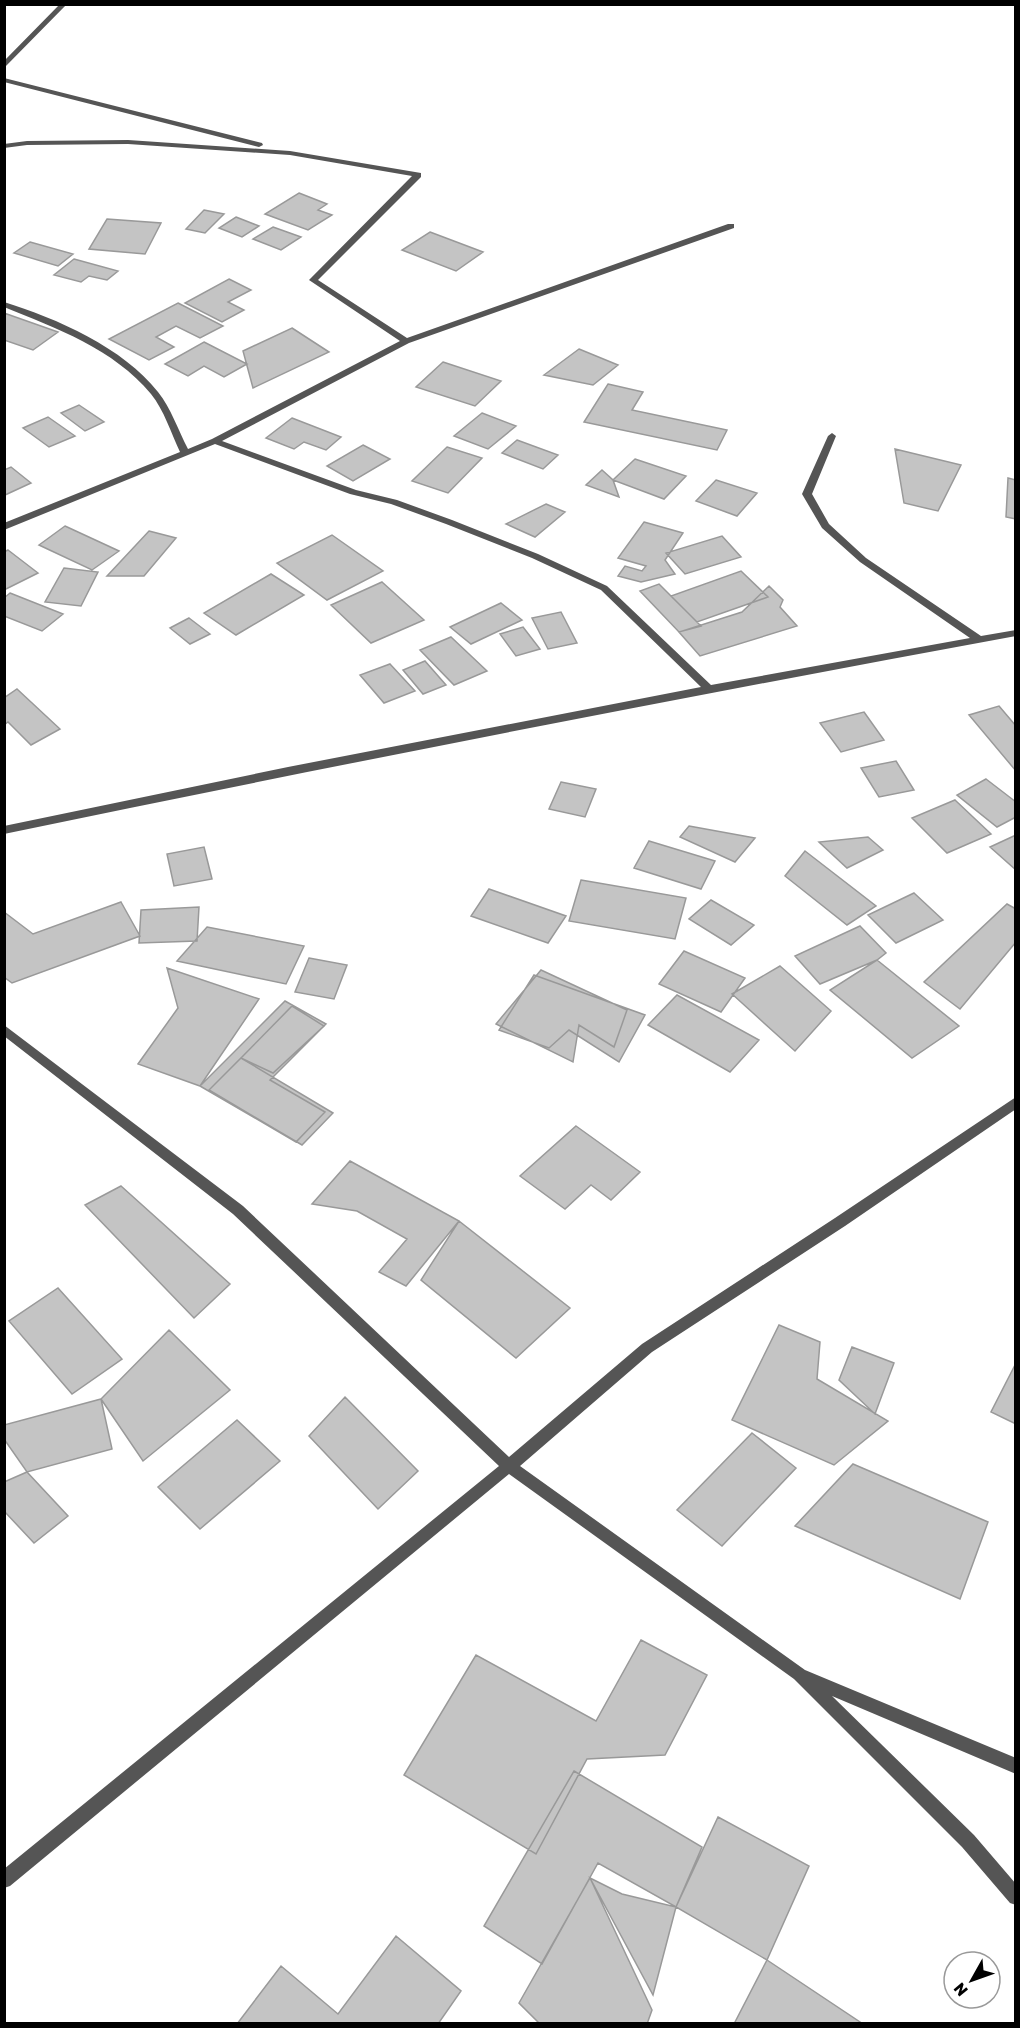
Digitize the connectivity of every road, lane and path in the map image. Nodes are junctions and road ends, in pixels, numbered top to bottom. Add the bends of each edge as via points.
1 (64, 4) edge
2 (4, 66) edge
3 (4, 80) edge
4 (4, 146) edge
5 (290, 153) junction
6 (731, 226) dead end
7 (4, 304) edge
8 (406, 341) junction
9 (832, 436) dead end
10 (215, 441) junction
11 (185, 453) junction
12 (4, 527) edge
13 (1016, 633) edge
14 (978, 639) junction
15 (709, 689) junction
16 (4, 830) edge
17 (4, 1029) edge
18 (1016, 1102) edge
19 (509, 1466) junction
20 (799, 1674) junction
21 (1016, 1766) edge
22 (4, 1880) edge
23 (1016, 1897) edge

1 - 2 street
3 - 5 street
4 - 5 street via 128,142
5 - 8 street via 418,175 313,280
6 - 8 street
7 - 11 street via 83,337 129,369 154,393
8 - 10 street
9 - 14 street via 807,494 825,526 863,560
10 - 11 street
10 - 15 street via 353,492 449,522 604,588
11 - 12 street
13 - 14 street
14 - 15 street
15 - 16 street
17 - 19 street via 238,1210
18 - 19 street via 647,1348
19 - 20 street
19 - 22 street
20 - 21 street
20 - 23 street via 968,1841

